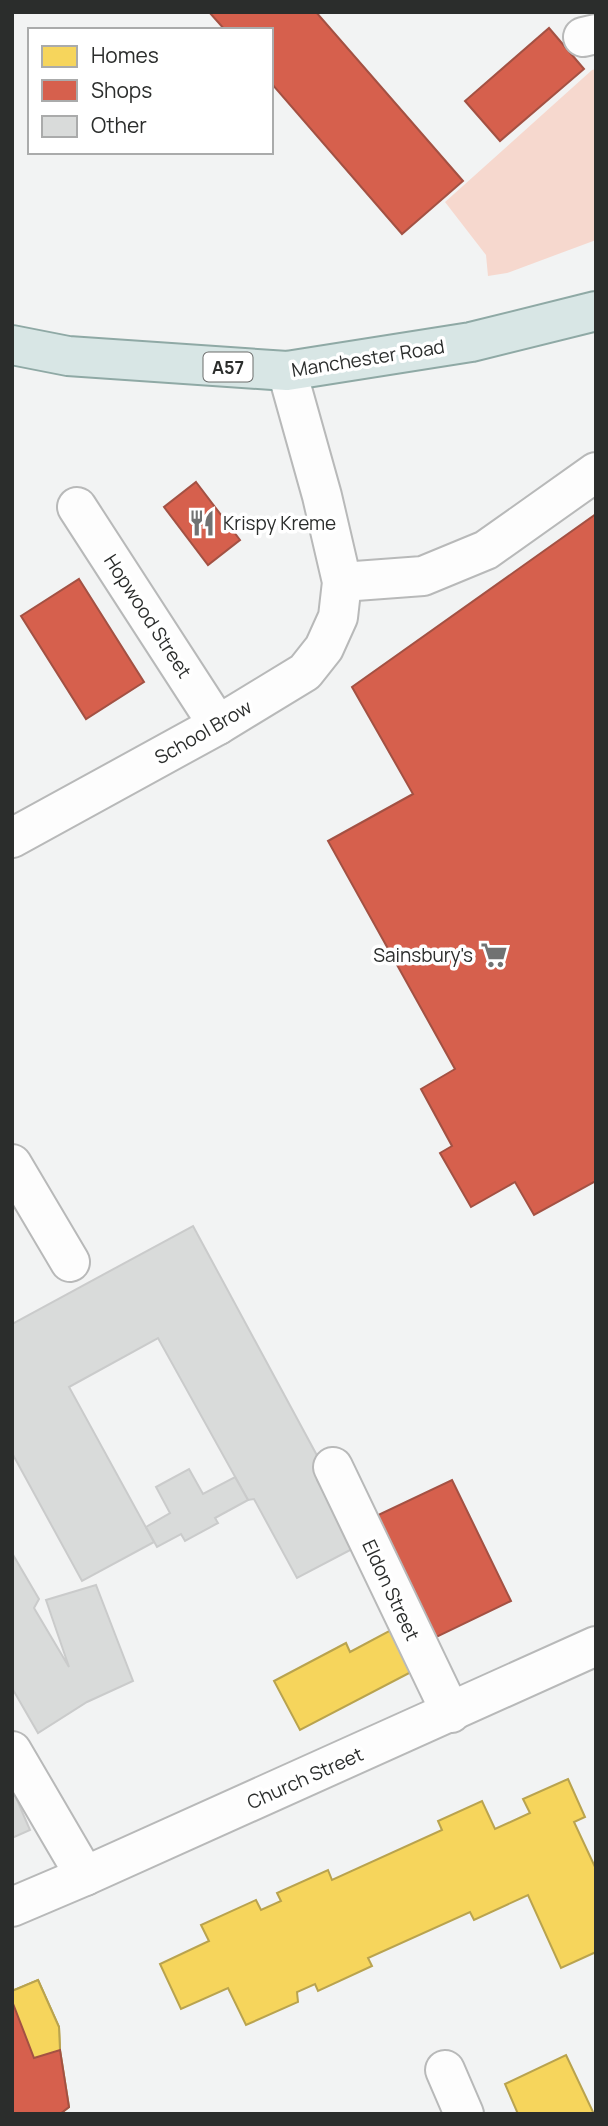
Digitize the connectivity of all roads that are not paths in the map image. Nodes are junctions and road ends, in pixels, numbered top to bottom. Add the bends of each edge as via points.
1 (596, 311) edge
2 (12, 345) edge
3 (287, 371) junction
4 (596, 472) edge
5 (77, 507) dead end
6 (342, 582) junction
7 (218, 725) junction
8 (14, 832) edge
9 (12, 1164) edge
10 (70, 1262) dead end
11 (333, 1467) dead end
12 (596, 1646) edge
13 (451, 1713) junction
14 (12, 1751) edge
15 (85, 1876) junction
16 (12, 1907) edge
17 (444, 2070) dead end
18 (464, 2114) edge

1 - 3 main road, Manchester Road / A57 via 471,342
2 - 3 main road, Manchester Road / A57 via 68,356
3 - 6 street, School Brow
4 - 6 street via 486,550 423,576
5 - 7 street, Hopwood Street
6 - 7 street, School Brow via 338,617 324,648 304,672
7 - 8 street, School Brow
9 - 10 street
11 - 13 street, Eldon Street
12 - 13 street, Church Street
13 - 15 street, Church Street
14 - 15 street
15 - 16 street, Church Street
17 - 18 street

